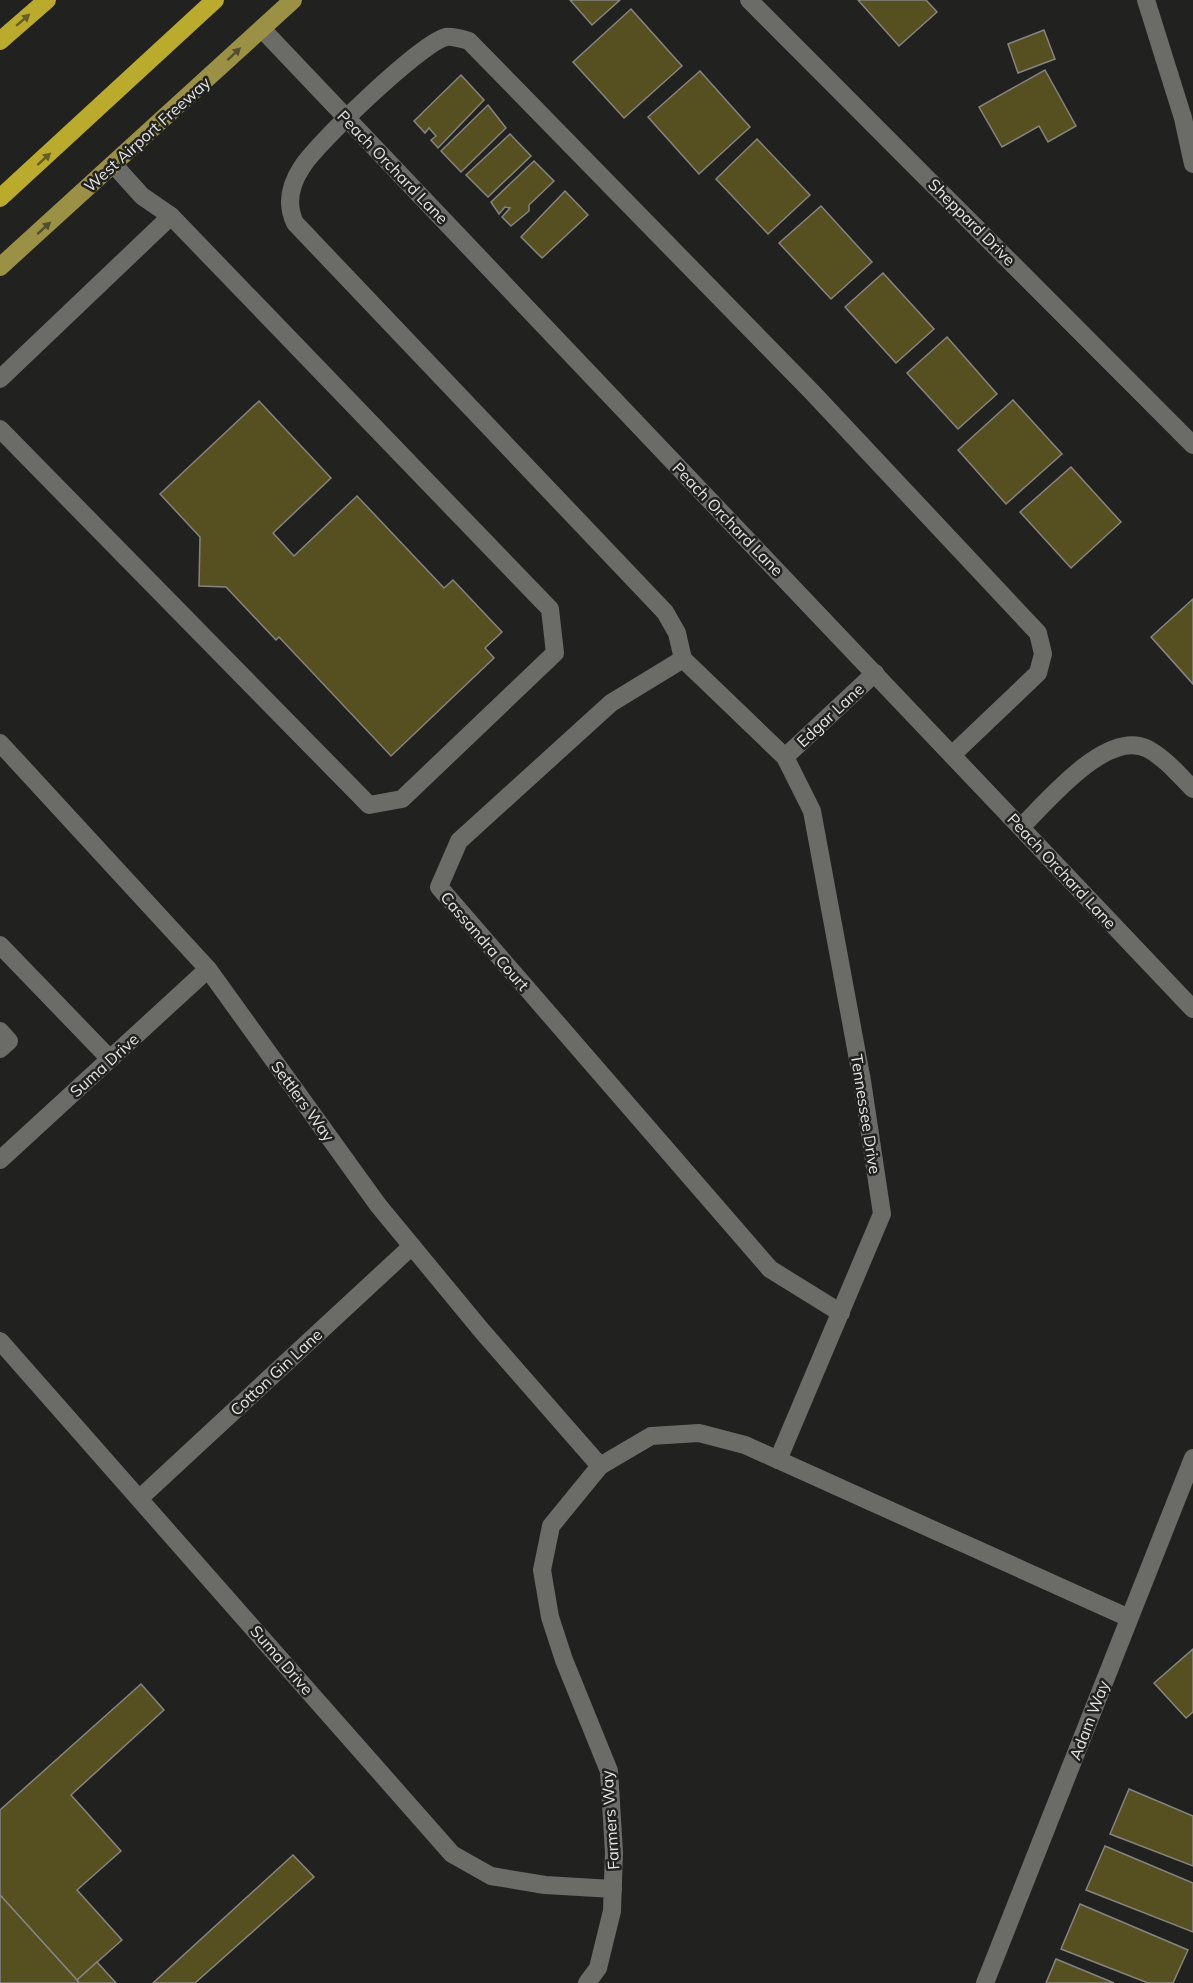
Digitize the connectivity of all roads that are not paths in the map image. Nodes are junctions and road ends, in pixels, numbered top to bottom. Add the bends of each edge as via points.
1 (46, 0) edge
2 (215, 0) edge
3 (293, 0) edge
4 (749, 0) edge
5 (1146, 0) edge
6 (262, 29) junction
7 (0, 41) edge
8 (346, 118) junction
9 (1193, 164) edge
10 (114, 165) junction
11 (0, 198) edge
12 (171, 216) junction
13 (0, 267) edge
14 (0, 379) edge
15 (0, 429) edge
16 (1193, 445) edge
17 (683, 659) junction
18 (875, 673) junction
19 (0, 743) edge
20 (952, 755) junction
21 (785, 757) junction
22 (1193, 789) edge
23 (1021, 827) junction
24 (0, 945) edge
25 (208, 969) junction
26 (1193, 1009) edge
27 (0, 1031) edge
28 (0, 1049) edge
29 (110, 1059) junction
30 (0, 1160) edge
31 (412, 1246) junction
32 (841, 1313) junction
33 (0, 1341) edge
34 (778, 1460) junction
35 (600, 1466) junction
36 (1191, 1468) edge
37 (140, 1498) junction
38 (1129, 1618) junction
39 (613, 1889) junction
40 (587, 1983) edge
41 (985, 1983) edge

7 -> 1 highway
11 -> 2 highway
3 - 6 main road, West Airport Freeway
4 - 16 street, Sheppard Drive
5 - 9 street via 1183,118
6 - 8 street, Peach Orchard Lane
10 -> 6 main road, West Airport Freeway
8 - 17 street via 302,166 290,194 290,212 296,223 665,612 677,633
8 - 18 street, Peach Orchard Lane
8 - 20 street via 420,51 447,37 469,41 803,384 1038,633 1043,654 1038,673
10 - 12 street via 142,196
13 -> 10 main road, West Airport Freeway
12 - 14 street
12 - 15 street via 550,609 555,653 402,799 369,805
17 - 21 street
17 - 32 street, Cassandra Court via 611,703 459,841 439,887 770,1269
18 - 20 street, Peach Orchard Lane
18 - 21 street, Edgar Lane
19 - 25 street, Settlers Way
20 - 23 street, Peach Orchard Lane
21 - 32 street, Tennessee Drive via 812,811 862,1081 882,1214
22 - 23 street via 1167,762 1146,748 1126,745 1105,751
23 - 26 street, Peach Orchard Lane
24 - 29 street
25 - 29 street, Suma Drive
25 - 31 street, Settlers Way via 378,1205
27 - 28 street via 9,1041
29 - 30 street, Suma Drive
31 - 35 street, Settlers Way
31 - 37 street, Cotton Gin Lane
32 - 34 street, Tennessee Drive
33 - 37 street, Suma Drive
34 - 35 street via 745,1445 699,1433 651,1436
34 - 38 street
35 - 39 street, Farmers Way via 551,1526 542,1570 550,1617 564,1660 609,1771
36 - 38 street, Adam Way
37 - 39 street, Suma Drive via 452,1854 491,1876 545,1886
38 - 41 street, Adam Way
39 - 40 street, Farmers Way via 612,1911 598,1968

